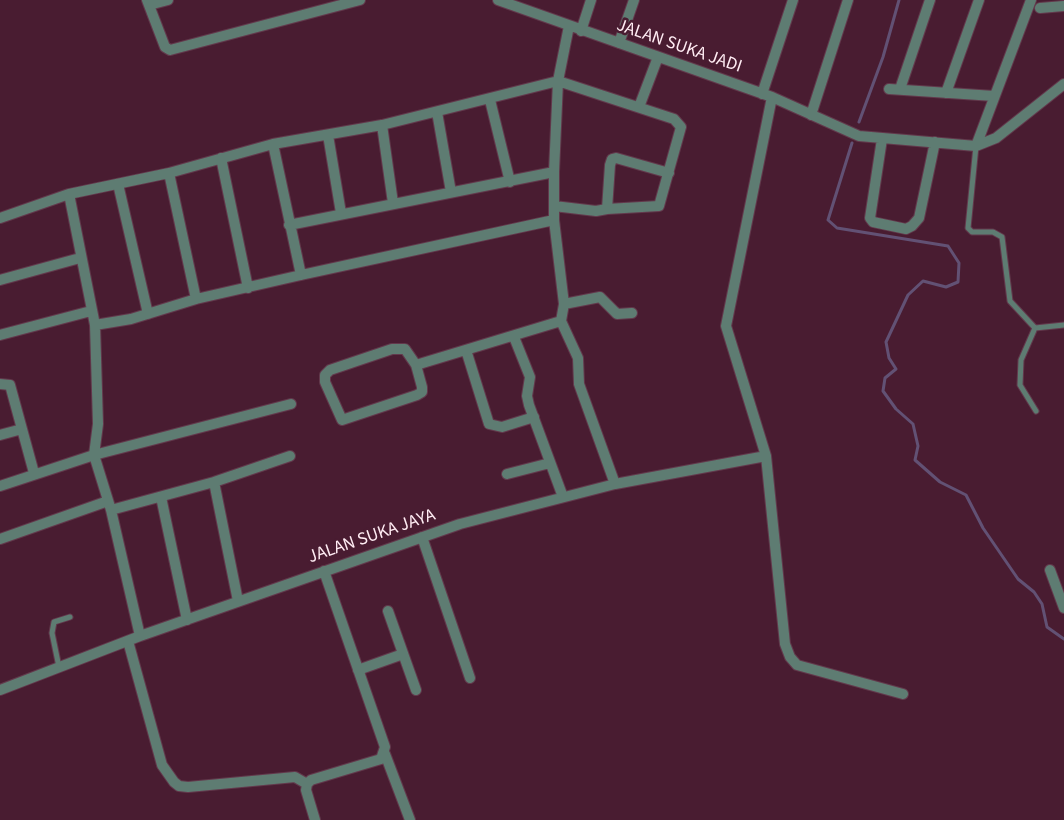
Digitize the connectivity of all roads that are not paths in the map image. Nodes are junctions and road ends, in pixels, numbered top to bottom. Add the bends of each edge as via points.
1 (168, 0) edge
2 (360, 0) edge
3 (498, 0) edge
4 (591, 0) edge
5 (634, 0) edge
6 (793, 0) edge
7 (848, 0) edge
8 (930, 0) edge
9 (979, 0) edge
10 (1030, 0) edge
11 (148, 3) edge
12 (1064, 6) edge
13 (1040, 8) dead end
14 (568, 26) junction
15 (581, 31) junction
16 (619, 44) junction
17 (658, 57) junction
18 (558, 81) junction
19 (1064, 84) edge
20 (946, 93) junction
21 (767, 96) junction
22 (994, 96) junction
23 (490, 100) junction
24 (639, 107) junction
25 (437, 112) junction
26 (811, 115) junction
27 (382, 125) junction
28 (328, 135) junction
29 (882, 139) junction
30 (934, 142) junction
31 (273, 144) junction
32 (976, 146) junction
33 (221, 158) junction
34 (554, 172) junction
35 (170, 173) junction
36 (669, 173) junction
37 (510, 182) junction
38 (118, 184) junction
39 (451, 192) junction
40 (69, 194) junction
41 (393, 203) junction
42 (554, 206) junction
43 (607, 209) junction
44 (341, 213) junction
45 (0, 218) edge
46 (554, 220) junction
47 (289, 225) junction
48 (80, 258) junction
49 (301, 274) junction
50 (0, 280) edge
51 (248, 288) junction
52 (196, 299) junction
53 (564, 304) junction
54 (91, 311) junction
55 (632, 313) dead end
56 (148, 314) junction
57 (561, 321) junction
58 (95, 325) junction
59 (1064, 325) edge
60 (1035, 328) junction
61 (0, 335) edge
62 (514, 337) junction
63 (466, 350) junction
64 (416, 365) junction
65 (0, 384) edge
66 (291, 404) dead end
67 (1036, 411) dead end
68 (534, 417) junction
69 (22, 429) junction
70 (0, 435) edge
71 (94, 454) junction
72 (290, 456) dead end
73 (766, 456) junction
74 (550, 463) junction
75 (34, 473) junction
76 (507, 474) dead end
77 (214, 482) junction
78 (615, 484) junction
79 (0, 486) edge
80 (161, 497) junction
81 (563, 497) junction
82 (110, 506) junction
83 (422, 537) junction
84 (0, 539) edge
85 (1050, 570) dead end
86 (324, 571) junction
87 (238, 601) junction
88 (1063, 606) edge
89 (388, 611) dead end
90 (70, 617) dead end
91 (187, 620) junction
92 (140, 636) junction
93 (128, 641) junction
94 (403, 654) junction
95 (59, 667) junction
96 (358, 669) junction
97 (470, 678) dead end
98 (0, 690) edge
99 (416, 690) dead end
100 (903, 694) dead end
101 (385, 754) junction
102 (307, 784) junction
103 (315, 820) edge
104 (410, 820) edge

1 - 11 street
2 - 11 street via 170,50
3 - 14 street, JALAN SUKA JADI
4 - 15 street
5 - 16 street
6 - 21 street
7 - 26 street
8 - 20 street via 895,89
9 - 20 street
10 - 22 street
12 - 13 street
14 - 15 street, JALAN SUKA JADI
14 - 18 street
15 - 16 street, JALAN SUKA JADI
16 - 17 street, JALAN SUKA JADI
17 - 21 street, JALAN SUKA JADI
17 - 24 street
18 - 23 street
18 - 24 street
18 - 34 street
19 - 32 street via 1010,128
20 - 22 street
21 - 26 street, JALAN SUKA JADI
21 - 73 street via 726,326
22 - 32 street
23 - 25 street
23 - 37 street
24 - 36 street via 674,119 681,127
25 - 27 street
25 - 39 street
26 - 29 street, JALAN SUKA JADI via 859,136
27 - 28 street
27 - 41 street
28 - 31 street
28 - 44 street
29 - 30 street, JALAN SUKA JADI
29 - 30 street via 870,218 906,229 919,218
30 - 32 street, JALAN SUKA JADI
31 - 33 street
31 - 47 street
32 - 60 lane via 968,228 1002,237 1010,301
33 - 35 street
33 - 51 street
34 - 37 street
34 - 42 street
35 - 38 street
35 - 52 street
36 - 43 street via 659,206
36 - 43 street via 621,158 612,159
37 - 39 street
38 - 40 street
38 - 56 street
39 - 41 street
40 - 45 street
40 - 48 street
41 - 44 street
42 - 43 street
42 - 46 street
44 - 47 street
46 - 49 street
46 - 53 street
47 - 49 street
48 - 50 street
48 - 54 street
49 - 51 street
51 - 52 street
52 - 56 street
53 - 55 street via 600,297 617,314
53 - 57 street
54 - 58 street
54 - 61 street
56 - 58 street
57 - 62 street
57 - 78 street via 578,358 579,384
58 - 71 street via 98,424
59 - 60 lane
60 - 67 lane via 1021,360 1020,385
62 - 63 street
62 - 68 street via 530,377 527,396
63 - 64 street
63 - 68 street via 489,424 502,427
64 - 64 street via 422,392 342,420 325,382 330,370 392,349 405,349
65 - 69 street via 10,385
66 - 71 street
68 - 74 street
69 - 70 street
69 - 75 street
71 - 75 street
71 - 82 street
72 - 77 street
73 - 78 street, JALAN SUKA JAYA
73 - 100 street via 785,644 790,657 796,665
74 - 76 street
74 - 81 street
75 - 79 street
77 - 80 street
77 - 87 street
78 - 81 street, JALAN SUKA JAYA
80 - 82 street
80 - 91 street
81 - 83 street, JALAN SUKA JAYA
82 - 84 street
82 - 92 street
83 - 86 street, JALAN SUKA JAYA
83 - 97 street
85 - 88 street
86 - 87 street, JALAN SUKA JAYA
86 - 96 street
87 - 91 street, JALAN SUKA JAYA
89 - 94 street
90 - 95 lane via 54,622 52,633
91 - 92 street, JALAN SUKA JAYA
92 - 93 street, JALAN SUKA JAYA
93 - 95 street, JALAN SUKA JAYA
93 - 102 street via 162,765 179,786 295,777
94 - 96 street
94 - 99 street
95 - 98 street, JALAN SUKA JAYA
96 - 101 street
101 - 102 street via 381,759
101 - 104 street
102 - 103 street

